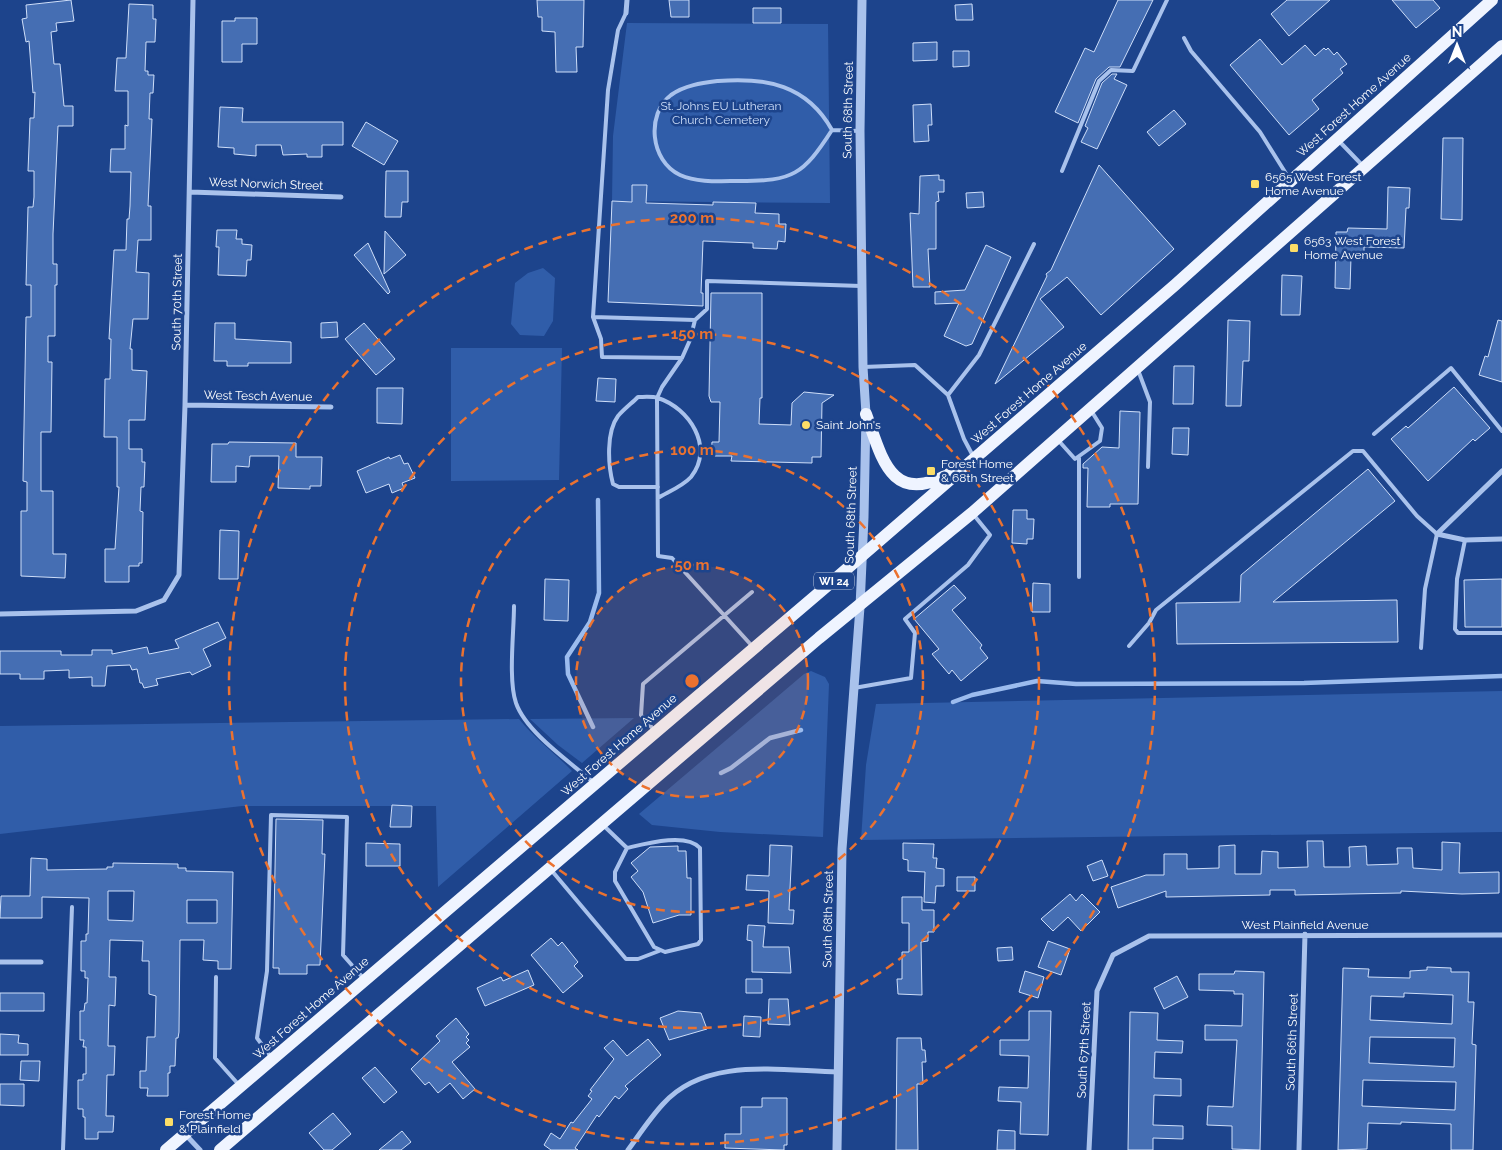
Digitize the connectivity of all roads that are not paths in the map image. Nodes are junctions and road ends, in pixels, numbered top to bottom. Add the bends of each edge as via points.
1 (194, 0) edge
2 (627, 0) edge
3 (862, 0) edge
4 (1167, 0) edge
5 (1492, 0) edge
6 (626, 13) joint
7 (1184, 38) dead end
8 (1502, 46) edge
9 (832, 130) junction
10 (860, 131) junction
11 (1338, 139) junction
12 (1364, 167) junction
13 (1062, 171) dead end
14 (1291, 181) junction
15 (190, 192) junction
16 (341, 196) dead end
17 (1034, 244) dead end
18 (861, 286) junction
19 (593, 317) junction
20 (695, 320) junction
21 (682, 358) junction
22 (863, 367) junction
23 (1138, 368) junction
24 (948, 395) junction
25 (657, 398) junction
26 (185, 405) junction
27 (331, 407) dead end
28 (1090, 409) junction
29 (866, 414) junction
30 (1502, 431) edge
31 (1374, 434) dead end
32 (1056, 438) junction
33 (1079, 458) junction
34 (971, 461) junction
35 (1148, 467) dead end
36 (1502, 470) edge
37 (658, 487) junction
38 (658, 498) junction
39 (972, 512) junction
40 (1437, 534) junction
41 (1502, 539) edge
42 (1466, 540) junction
43 (863, 556) junction
44 (1079, 577) dead end
45 (752, 592) dead end
46 (514, 606) dead end
47 (860, 607) junction
48 (0, 614) edge
49 (724, 615) junction
50 (1502, 633) edge
51 (1129, 646) dead end
52 (754, 648) junction
53 (1421, 648) dead end
54 (854, 688) junction
55 (655, 732) junction
56 (595, 784) junction
57 (603, 824) junction
58 (627, 848) junction
59 (550, 869) junction
60 (72, 907) dead end
61 (1305, 934) junction
62 (1502, 935) edge
63 (660, 951) junction
64 (1114, 955) joint
65 (0, 962) edge
66 (41, 962) dead end
67 (216, 978) dead end
68 (365, 980) junction
69 (272, 1059) junction
70 (838, 1072) junction
71 (240, 1086) junction
72 (185, 1133) junction
73 (63, 1150) edge
74 (166, 1150) edge
75 (200, 1150) edge
76 (220, 1150) edge
77 (628, 1150) edge
78 (837, 1150) edge
79 (1089, 1150) edge
80 (1299, 1150) edge

1 - 15 street, South 70th Street
2 - 6 street
3 - 10 street, South 68th Street
4 - 13 lane via 1133,71 1111,70 1100,81
5 - 11 main road, West Forest Home Avenue / WI 24
6 - 19 lane via 618,30 608,90
7 - 14 lane via 1191,51 1260,132
8 - 12 main road, WI 24
9 - 9 lane via 824,116 793,91 779,84 735,80 703,83 670,95 655,120 654,133 661,156 679,175 714,181 760,181 793,176 821,148
9 - 10 lane
10 - 18 street, South 68th Street
11 - 12 lane
11 - 14 main road, West Forest Home Avenue / WI 24
12 - 23 main road, WI 24
14 - 34 main road, West Forest Home Avenue / WI 24 via 1175,286
15 - 16 street, West Norwich Street
15 - 26 street, South 70th Street
17 - 24 lane via 979,355
18 - 20 lane via 708,281 707,309
18 - 22 street, South 68th Street
19 - 20 lane
19 - 21 lane via 601,340 602,358
20 - 21 lane
21 - 25 lane
22 - 24 lane via 915,365
22 - 29 street, South 68th Street
23 - 28 main road, WI 24
23 - 35 lane via 1150,402
24 - 34 lane
25 - 37 lane
25 - 37 lane via 638,397 618,416 612,429 610,471 613,484 619,487
25 - 38 lane via 682,412 694,425 700,440 698,466 690,479
26 - 27 street, West Tesch Avenue
26 - 48 street, South 70th Street via 179,574 164,600 136,611
28 - 32 main road, WI 24
28 - 33 lane via 1102,428 1102,437
29 - 34 main road via 886,468 906,483 935,482
29 - 43 street, South 68th Street
30 - 31 lane via 1450,368
32 - 33 lane via 1072,458
32 - 39 main road, WI 24
33 - 44 lane
34 - 43 main road, West Forest Home Avenue / WI 24
36 - 40 street
37 - 38 lane
38 - 49 lane via 658,556 672,558
39 - 47 main road, WI 24
39 - 54 lane via 990,535 968,565 905,619 915,633 911,678
40 - 42 street
40 - 51 lane via 1363,451 1354,451 1156,610
40 - 53 lane via 1425,589
41 - 42 street
42 - 50 lane via 1457,579 1455,629 1458,633
43 - 47 street, South 68th Street
43 - 52 main road, West Forest Home Avenue / WI 24
45 - 49 lane
46 - 56 lane via 513,685 516,703 532,728
47 - 54 street, South 68th Street
47 - 57 main road, WI 24
49 - 52 lane
49 - 55 lane via 642,684 641,715
52 - 55 main road, West Forest Home Avenue / WI 24
54 - 70 street, South 68th Street via 842,849
55 - 56 main road, West Forest Home Avenue / WI 24
56 - 68 main road, West Forest Home Avenue / WI 24
57 - 58 lane
57 - 59 main road, WI 24
58 - 63 lane via 615,872 615,881 654,947
58 - 63 lane via 656,841 689,842 700,848 701,940 698,944
59 - 63 lane via 626,959 638,959
59 - 76 main road, WI 24
60 - 73 lane
61 - 62 street, West Plainfield Avenue
61 - 64 street, West Plainfield Avenue via 1149,936
61 - 80 street, South 66th Street
64 - 79 street, South 67th Street via 1097,991
65 - 66 street
67 - 71 lane via 215,1058
68 - 69 main road, West Forest Home Avenue / WI 24
68 - 69 lane via 343,955 347,817 271,816 268,971 257,1038
69 - 71 main road, West Forest Home Avenue / WI 24
70 - 77 street via 748,1070 716,1073 686,1086 664,1103
70 - 78 street, South 68th Street
71 - 72 main road, West Forest Home Avenue / WI 24
72 - 74 main road, West Forest Home Avenue / WI 24
72 - 75 street

